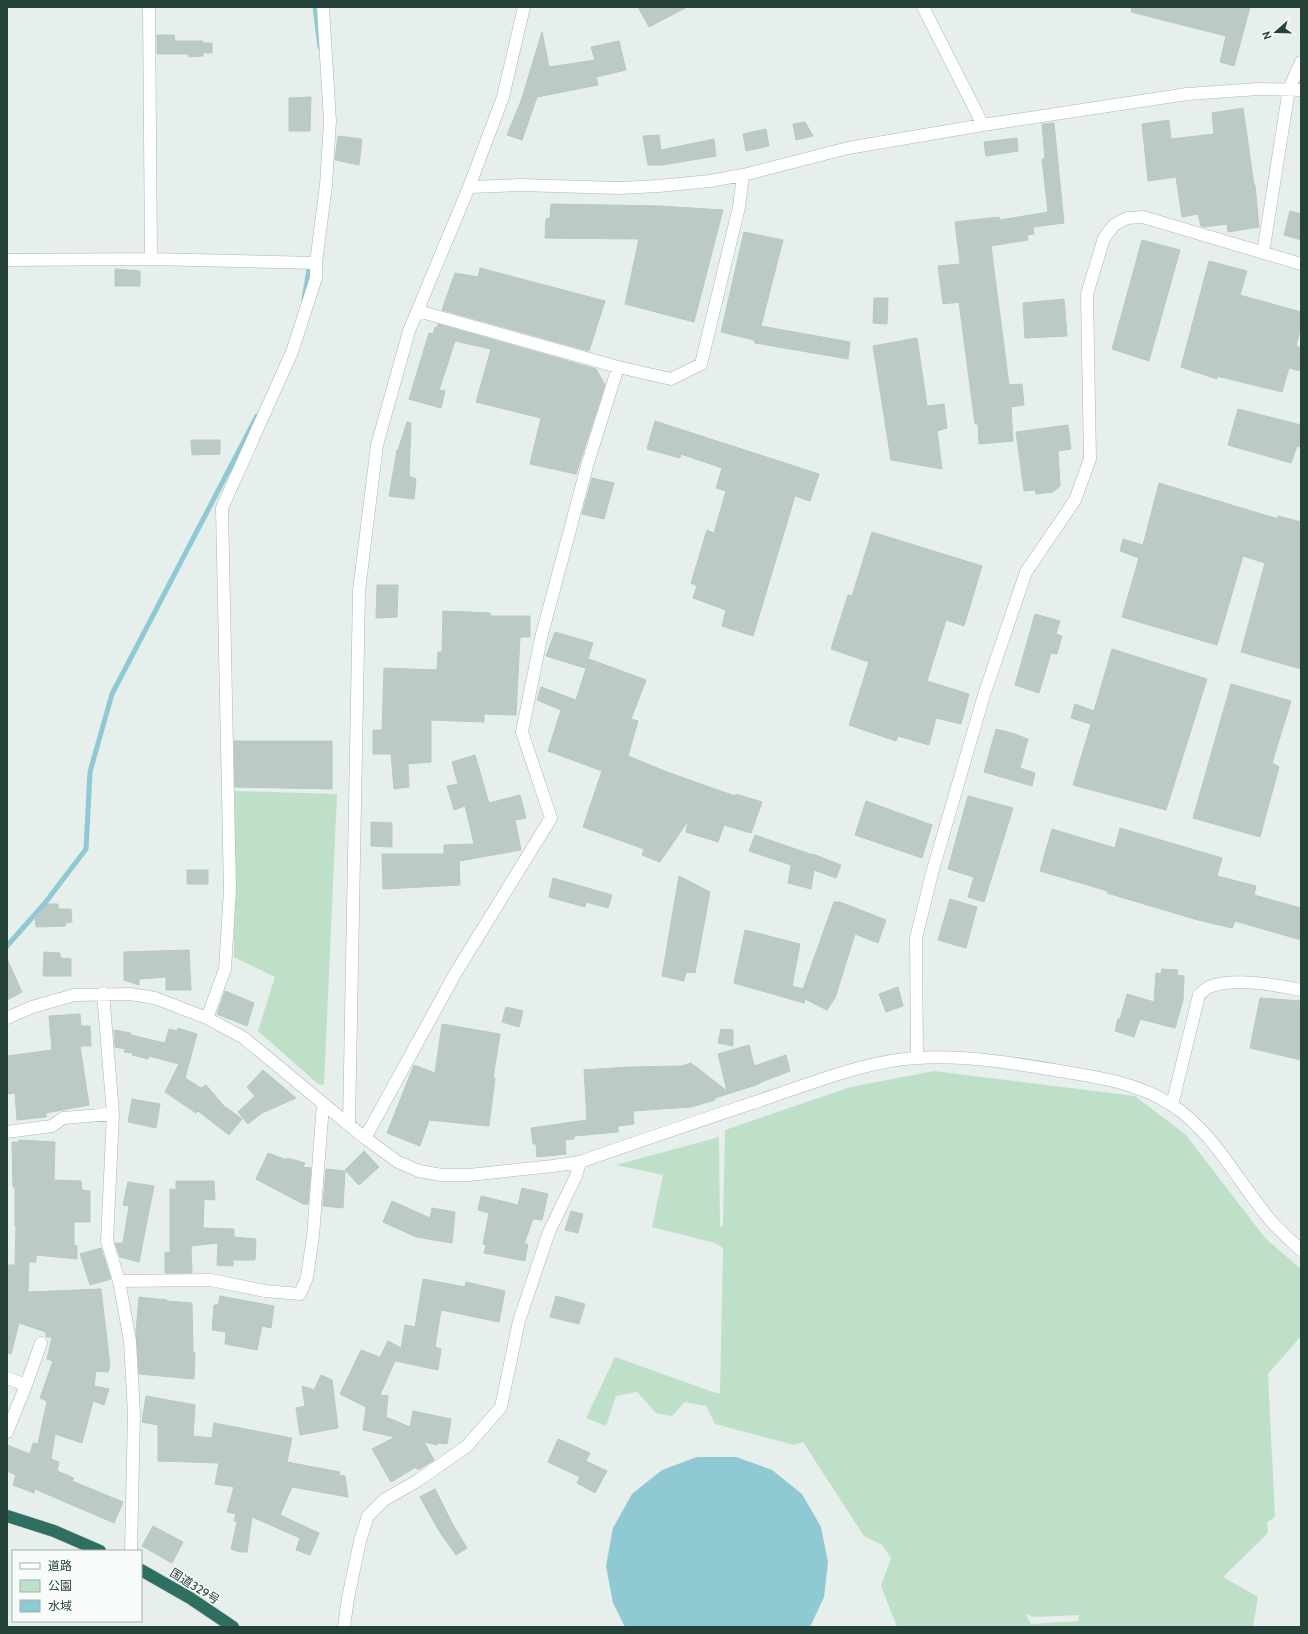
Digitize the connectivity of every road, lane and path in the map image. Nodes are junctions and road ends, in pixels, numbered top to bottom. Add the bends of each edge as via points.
1 (150, 7) edge
2 (323, 7) edge
3 (524, 7) edge
4 (923, 7) edge
5 (1301, 62) edge
6 (1295, 90) edge
7 (983, 125) junction
8 (743, 175) junction
9 (469, 187) junction
10 (1263, 253) junction
11 (151, 259) junction
12 (7, 260) edge
13 (310, 262) junction
14 (1301, 264) edge
15 (418, 311) junction
16 (618, 367) junction
17 (1301, 990) edge
18 (103, 993) junction
19 (7, 1018) edge
20 (207, 1018) junction
21 (916, 1058) junction
22 (323, 1104) junction
23 (1172, 1105) junction
24 (113, 1114) junction
25 (349, 1124) junction
26 (7, 1132) edge
27 (365, 1138) junction
28 (580, 1162) junction
29 (1301, 1250) edge
30 (120, 1281) junction
31 (41, 1343) dead end
32 (7, 1378) edge
33 (26, 1385) junction
34 (7, 1432) edge
35 (7, 1516) edge
36 (98, 1550) edge
37 (131, 1550) edge
38 (142, 1571) edge
39 (233, 1627) edge
40 (344, 1627) edge

1 - 11 street
2 - 13 street via 330,121 326,185
3 - 9 street via 503,97
4 - 7 street
5 - 6 street
6 - 7 street via 1226,90 1186,94
6 - 10 street via 1288,102
7 - 8 street via 848,148
8 - 9 street via 710,182 653,187
8 - 16 street via 739,207 701,364 671,379
9 - 15 street
10 - 14 street
10 - 21 street via 1143,217 1128,218 1114,225 1104,238 1087,294 1090,459 1075,500 1026,572 984,695 936,859 916,938
11 - 12 street
11 - 13 street
13 - 20 street via 316,278 292,352 222,508 230,890 225,969
15 - 16 street
15 - 25 street via 409,331 377,445 359,592
16 - 27 street via 587,466 541,638 522,732 551,818 456,974
17 - 23 street via 1267,984 1227,983 1208,987 1199,995
18 - 19 street via 74,995 32,1007
18 - 20 street via 155,998
18 - 24 street
20 - 22 street via 244,1038
21 - 23 street via 954,1057 990,1060 1095,1077 1132,1086
21 - 28 street via 871,1065 824,1079
22 - 25 street
22 - 30 street via 313,1236 307,1277 300,1294 265,1291 211,1280
23 - 29 street via 1201,1129 1225,1157 1272,1222
24 - 26 street via 63,1118 52,1126
24 - 30 street via 108,1241
25 - 27 street
27 - 28 street via 398,1162 442,1175 469,1176
28 - 40 street via 576,1176 549,1232 518,1321 501,1407 467,1446 417,1481 384,1500 368,1516 360,1541
30 - 37 street via 130,1341 134,1414
31 - 33 street
32 - 33 street
33 - 34 street
35 - 36 highway via 54,1531
38 - 39 highway, 国道329号

